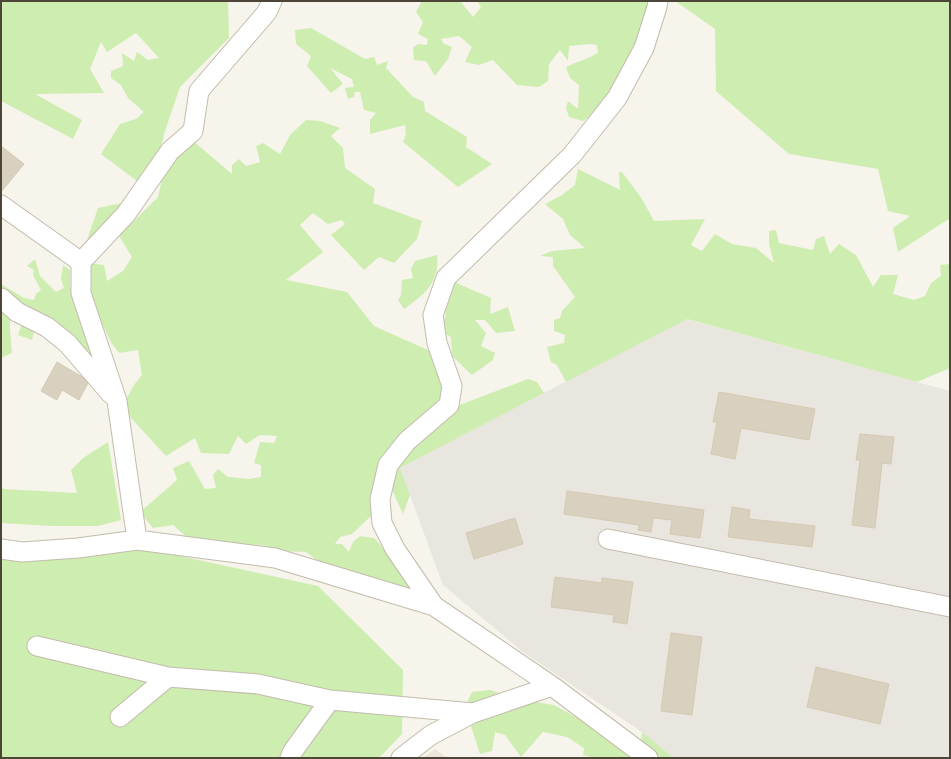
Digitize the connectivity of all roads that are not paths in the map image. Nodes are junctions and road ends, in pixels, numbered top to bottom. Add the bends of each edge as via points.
1 (272, 1) edge
2 (658, 1) edge
3 (1, 205) edge
4 (81, 262) junction
5 (1, 298) edge
6 (117, 401) junction
7 (608, 539) dead end
8 (137, 540) junction
9 (1, 549) edge
10 (434, 606) junction
11 (950, 607) edge
12 (37, 646) dead end
13 (168, 677) junction
14 (552, 686) junction
15 (330, 700) junction
16 (473, 713) junction
17 (120, 717) dead end
18 (290, 758) edge
19 (401, 758) edge
20 (648, 758) edge

1 - 4 lane via 267,12 199,91 193,130 170,151 126,214
2 - 10 lane via 644,48 617,98 572,154 446,278 432,315 436,343 452,386 449,405 407,441 388,465 380,499 382,523 392,543
3 - 4 lane
4 - 6 lane via 81,293
5 - 6 lane via 17,312 47,327 67,343
6 - 8 lane
7 - 11 lane
8 - 9 lane via 22,552
8 - 10 lane via 275,558
10 - 14 lane
12 - 13 lane
13 - 15 lane via 258,684
13 - 17 lane
14 - 16 lane
14 - 20 lane
15 - 16 lane
15 - 18 lane
16 - 19 lane via 431,734

